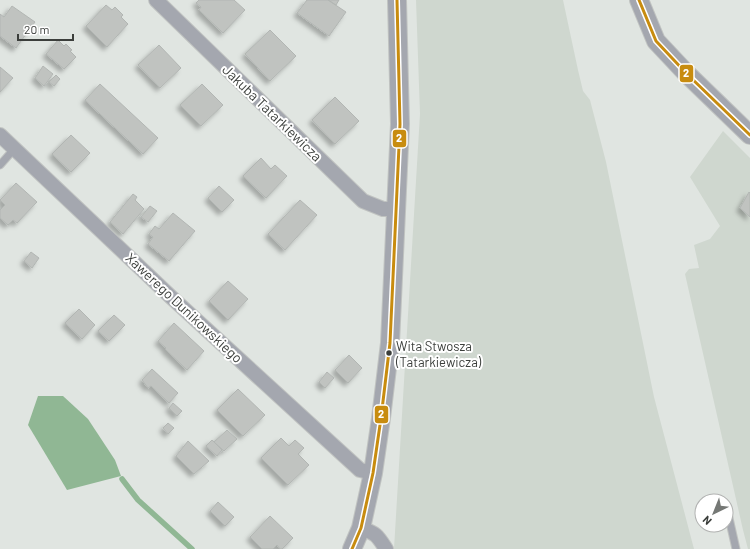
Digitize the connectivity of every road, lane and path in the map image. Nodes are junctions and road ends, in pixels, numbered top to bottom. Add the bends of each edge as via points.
1 (156, 0) edge
2 (397, 0) edge
3 (639, 0) edge
4 (0, 135) edge
5 (750, 135) edge
6 (15, 148) junction
7 (0, 165) edge
8 (396, 210) junction
9 (373, 473) junction
10 (361, 528) junction
11 (732, 533) edge
12 (352, 549) edge
13 (386, 549) edge
14 (736, 549) edge

1 - 8 street, Jakuba Tatarkiewicza via 363,202 383,209
2 - 8 street via 400,124
3 - 5 street via 656,41
4 - 6 street, Xawerego Dunikowskiego
6 - 7 lane
6 - 9 street, Xawerego Dunikowskiego via 171,297 360,470
8 - 9 street via 390,343
9 - 10 street
10 - 12 street
10 - 13 street via 378,536
11 - 14 lane

